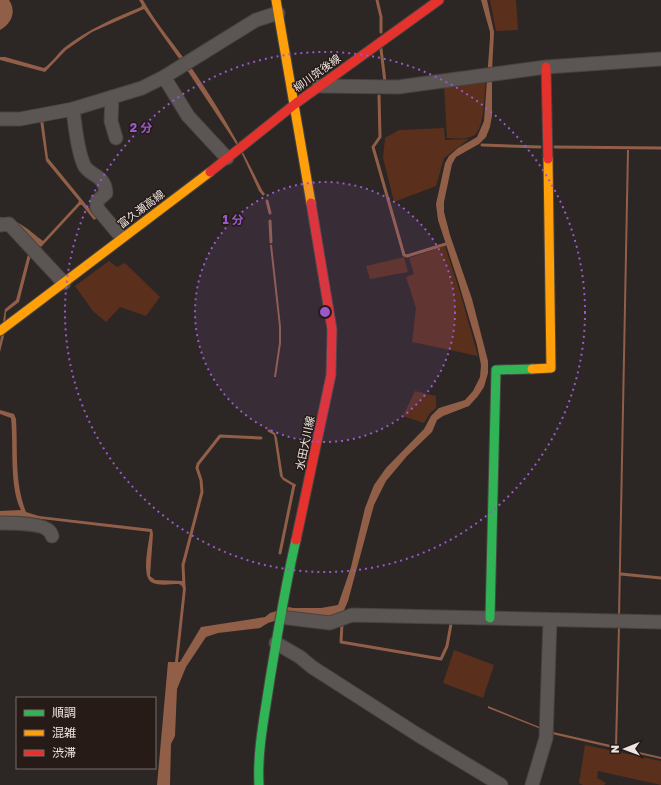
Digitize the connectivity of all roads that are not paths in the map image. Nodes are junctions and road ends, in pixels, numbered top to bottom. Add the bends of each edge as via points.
1 (276, 0) edge
2 (439, 0) edge
3 (278, 13) junction
4 (661, 59) edge
5 (546, 67) junction
6 (164, 77) junction
7 (319, 86) junction
8 (112, 97) junction
9 (295, 104) junction
10 (73, 109) junction
11 (0, 120) edge
12 (116, 138) dead end
13 (227, 158) junction
14 (0, 225) edge
15 (118, 233) dead end
16 (64, 283) junction
17 (0, 332) edge
18 (0, 523) edge
19 (52, 536) dead end
20 (288, 618) dead end
21 (490, 618) junction
22 (550, 620) junction
23 (661, 622) edge
24 (276, 643) junction
25 (259, 785) edge
26 (501, 785) edge
27 (532, 785) edge

1 - 3 main road, 柳川筑後線
2 - 7 main road, 柳川筑後線
3 - 6 street via 256,20
3 - 9 main road, 柳川筑後線
4 - 5 street
5 - 7 street via 398,87
5 - 21 main road via 551,368 496,370
6 - 8 street via 142,88
6 - 13 street via 188,116
7 - 9 main road, 柳川筑後線
8 - 10 street
8 - 12 street via 111,121
9 - 13 main road, 富久瀬高線
9 - 24 main road, 水田大川線 via 326,287 332,329 332,358 328,393 286,583
10 - 11 street
10 - 15 street via 84,166 106,186 106,193 97,201 97,208
13 - 16 main road, 富久瀬高線
14 - 16 street via 9,224
16 - 17 main road, 富久瀬高線
18 - 19 street via 44,527
20 - 21 street via 330,623 352,616
21 - 22 street
22 - 23 street
22 - 27 street via 546,738
24 - 25 main road, 水田大川線 via 258,766
24 - 26 street via 418,735

